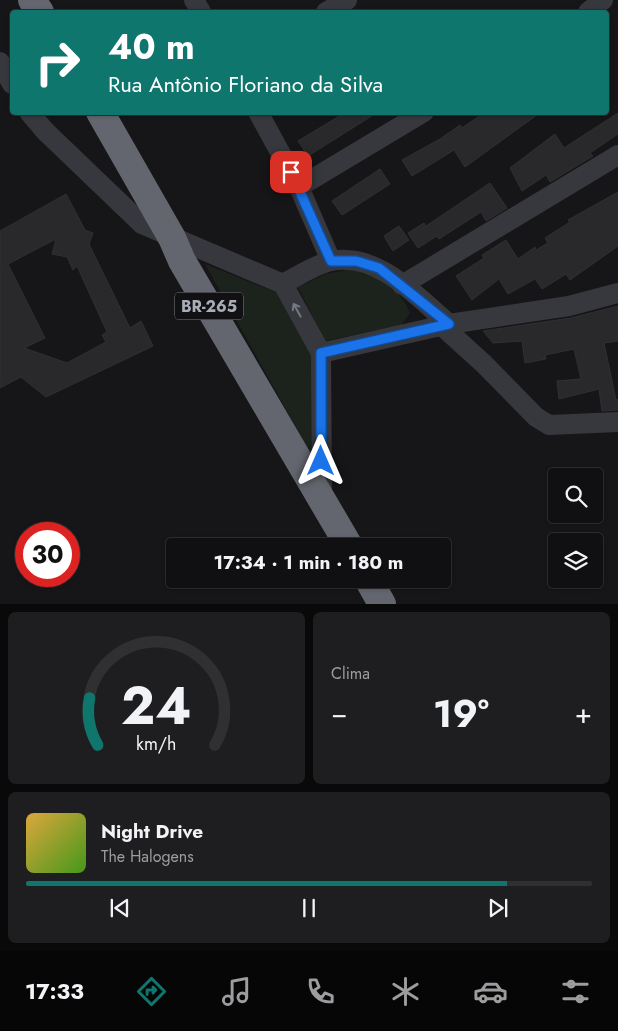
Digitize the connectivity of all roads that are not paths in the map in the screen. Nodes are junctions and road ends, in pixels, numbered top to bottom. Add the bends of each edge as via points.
1 (347, 0) edge
2 (603, 0) edge
3 (330, 10) edge
4 (590, 10) edge
5 (0, 62) edge
6 (10, 80) edge
7 (32, 115) edge
8 (102, 115) edge
9 (260, 115) edge
10 (419, 115) edge
11 (618, 155) edge
12 (299, 187) junction
13 (172, 238) junction
14 (331, 261) junction
15 (283, 284) junction
16 (402, 285) junction
17 (618, 294) edge
18 (445, 324) junction
19 (321, 353) junction
20 (618, 422) edge
21 (322, 497) junction
22 (345, 538) edge
23 (373, 588) edge
24 (382, 604) edge

1 - 3 street
2 - 4 street
5 - 6 street
7 - 13 street via 142,224
8 - 13 highway, BR-265
9 - 12 street
10 - 12 street
11 - 16 street
12 - 14 street
13 - 15 street
13 - 21 highway, BR-265 via 182,261
14 - 15 street
14 - 16 street via 356,261 379,268
19 -> 15 street
16 - 18 street
17 - 18 street via 569,306
18 - 19 street
18 - 20 street via 536,417 549,425
19 - 21 street
21 - 22 highway, BR-265
23 - 24 highway

